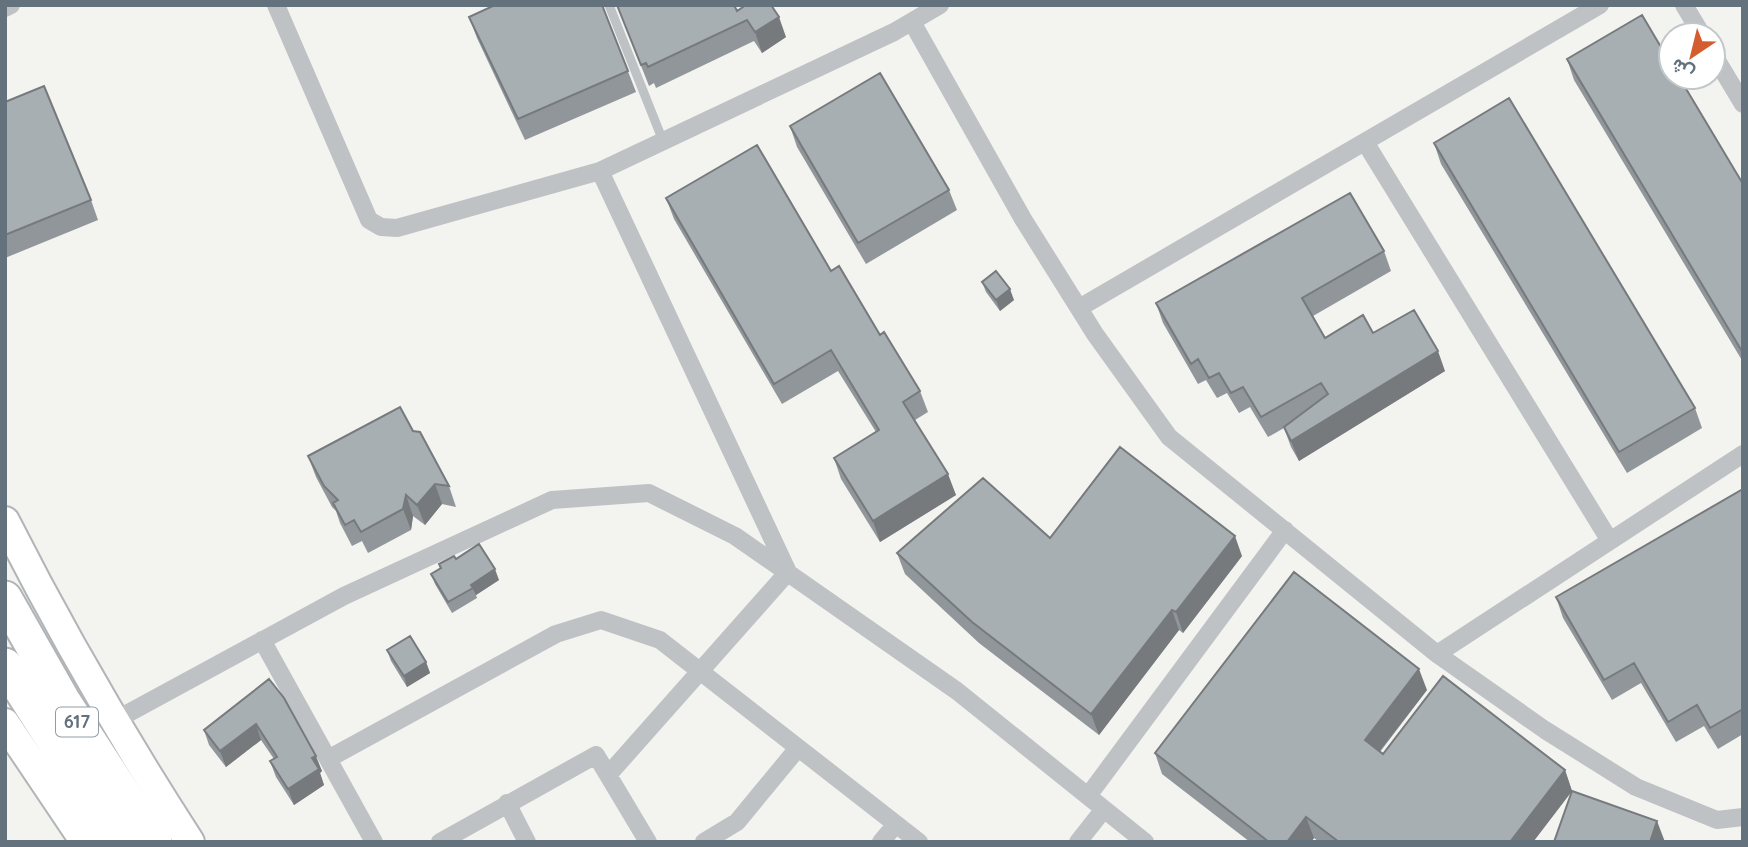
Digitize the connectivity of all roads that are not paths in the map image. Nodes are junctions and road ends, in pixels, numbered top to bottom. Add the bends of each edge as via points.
1 (11, 5) edge
2 (276, 5) edge
3 (608, 5) edge
4 (940, 5) edge
5 (1600, 5) edge
6 (1684, 5) edge
7 (5, 8) edge
8 (1694, 21) edge
9 (912, 22) junction
10 (1727, 77) edge
11 (1743, 104) edge
12 (663, 141) junction
13 (1365, 142) junction
14 (600, 171) junction
15 (1079, 308) junction
16 (1743, 454) edge
17 (5, 521) edge
18 (1285, 530) junction
19 (1609, 541) junction
20 (788, 572) junction
21 (5, 597) edge
22 (262, 640) junction
23 (1437, 654) junction
24 (5, 665) edge
25 (700, 672) junction
26 (112, 722) junction
27 (5, 723) edge
28 (798, 747) junction
29 (328, 759) junction
30 (608, 775) junction
31 (1088, 796) junction
32 (507, 803) junction
33 (1104, 809) junction
34 (1743, 817) edge
35 (896, 824) junction
36 (85, 842) edge
37 (118, 842) edge
38 (156, 842) edge
39 (190, 842) edge
40 (374, 842) edge
41 (440, 842) edge
42 (527, 842) edge
43 (648, 842) edge
44 (704, 842) edge
45 (881, 842) edge
46 (919, 842) edge
47 (1078, 842) edge
48 (1145, 842) edge

1 - 7 street
2 - 14 street via 369,220 381,227 397,228
3 - 12 lane
4 - 9 street
5 - 13 street
6 - 8 street
9 - 12 street
9 - 15 street
10 - 11 street
12 - 14 street
13 - 15 street
13 - 19 street
14 - 20 street
15 - 18 street via 1169,437
16 - 19 street
17 - 26 main road
18 - 23 street
18 - 31 street
19 - 23 street
20 - 22 street via 736,536 649,493 552,500 344,596
20 - 25 street
20 - 31 street via 957,691
21 - 38 highway, 617 via 63,700
22 - 26 street
22 - 29 street
23 - 34 street via 1636,787 1717,820
24 - 37 highway, 617
25 - 28 street
25 - 29 street via 660,640 601,620 556,635
25 - 30 street
26 - 39 main road
27 - 36 main road
28 - 35 street
28 - 44 street via 737,822
29 - 40 street
30 - 32 street via 596,755
30 - 43 street
31 - 33 street
32 - 41 street
32 - 42 street
33 - 47 street
33 - 48 street
35 - 45 street
35 - 46 street

